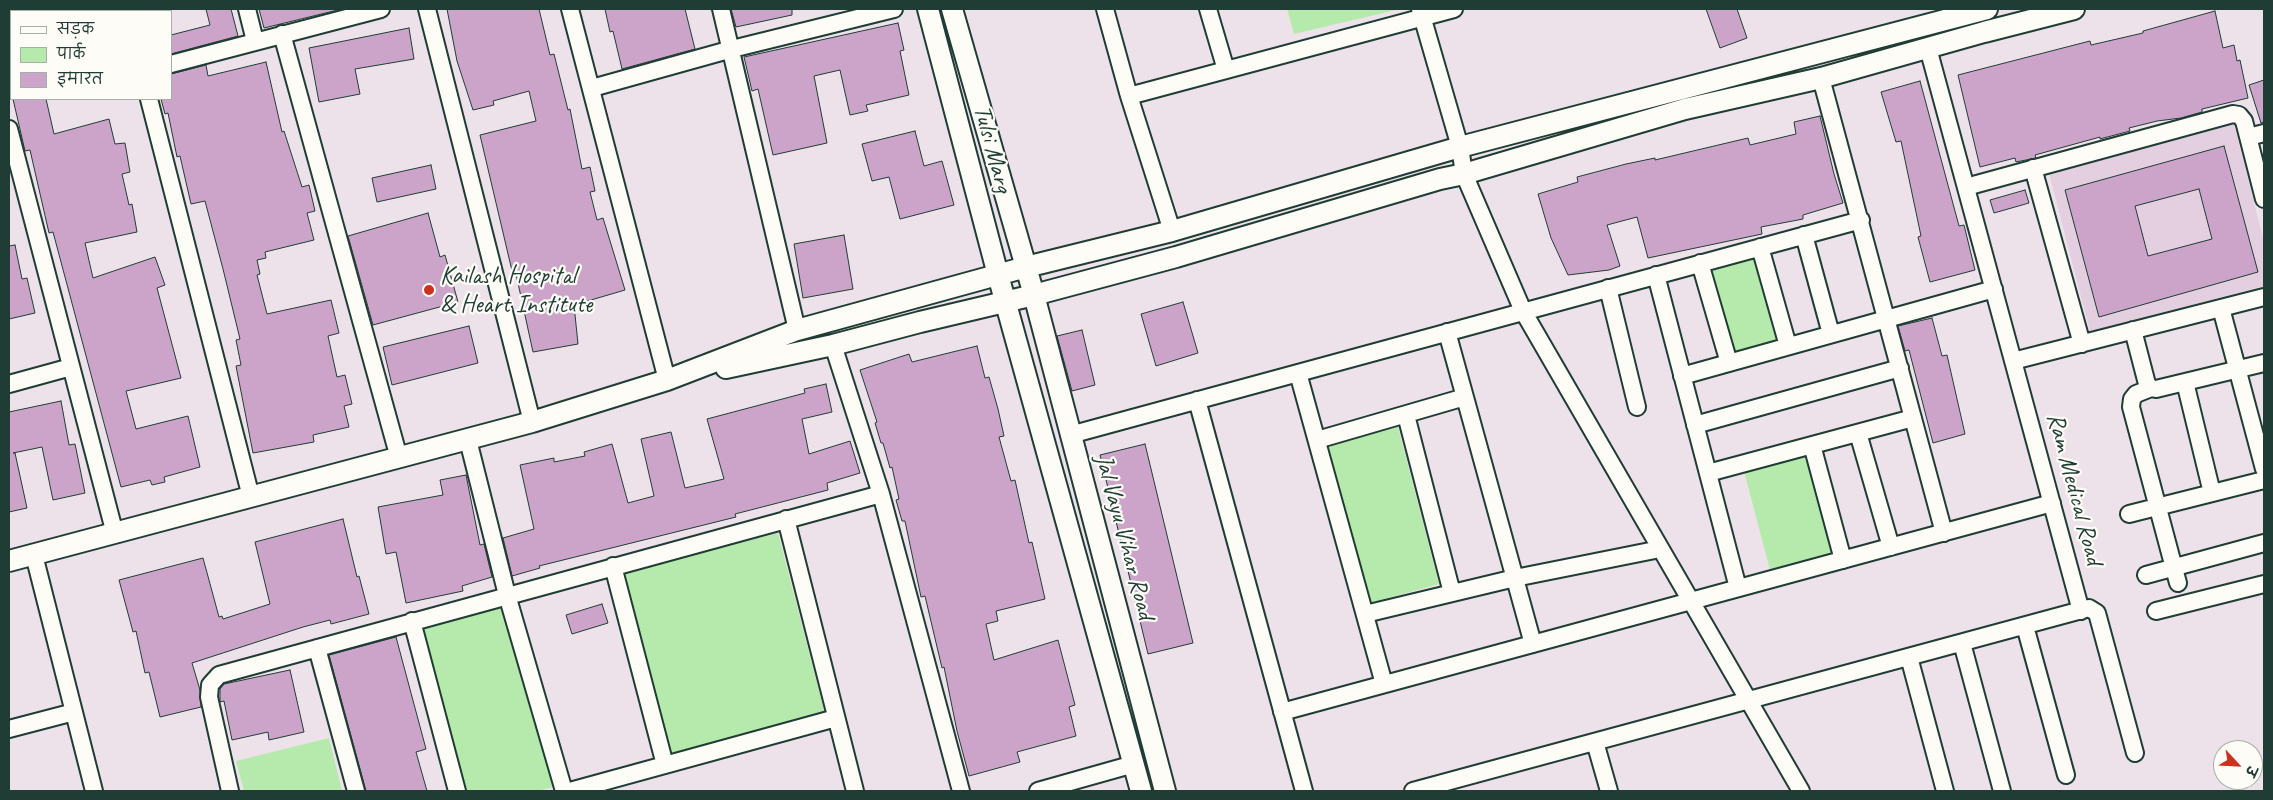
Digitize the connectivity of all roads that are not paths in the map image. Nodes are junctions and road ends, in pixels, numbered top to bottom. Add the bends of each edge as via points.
1 (247, 9) edge
2 (427, 9) edge
3 (570, 9) edge
4 (721, 9) edge
5 (894, 9) edge
6 (928, 9) edge
7 (952, 9) edge
8 (1105, 9) edge
9 (1208, 9) edge
10 (1454, 9) edge
11 (1981, 9) edge
12 (2074, 9) edge
13 (372, 10) edge
14 (1421, 13) edge
15 (282, 34) junction
16 (256, 42) junction
17 (1928, 48) junction
18 (732, 49) junction
19 (172, 64) edge
20 (1226, 70) junction
21 (1821, 78) junction
22 (592, 88) junction
23 (1129, 96) junction
24 (148, 100) edge
25 (9, 129) edge
26 (2256, 135) edge
27 (1460, 147) junction
28 (2032, 168) junction
29 (1464, 174) junction
30 (1966, 187) junction
31 (2264, 199) edge
32 (1861, 220) junction
33 (1172, 231) junction
34 (1804, 235) junction
35 (1760, 247) junction
36 (1700, 263) junction
37 (1026, 267) junction
38 (998, 275) junction
39 (1656, 276) junction
40 (1608, 288) junction
41 (1994, 289) junction
42 (1034, 295) junction
43 (915, 297) junction
44 (2264, 297) edge
45 (1006, 302) junction
46 (2221, 308) junction
47 (1523, 311) junction
48 (1887, 318) junction
49 (920, 322) junction
50 (797, 330) junction
51 (2133, 330) junction
52 (1447, 332) junction
53 (1831, 334) junction
54 (2082, 344) junction
55 (833, 345) junction
56 (1788, 346) junction
57 (2013, 361) junction
58 (1729, 363) junction
59 (2264, 363) edge
60 (71, 367) junction
61 (1900, 368) junction
62 (2238, 370) junction
63 (1298, 373) junction
64 (1682, 376) junction
65 (667, 380) junction
66 (2185, 382) junction
67 (9, 384) edge
68 (2151, 388) junction
69 (1465, 397) junction
70 (1198, 400) junction
71 (1637, 407) dead end
72 (1406, 415) junction
73 (1913, 418) junction
74 (532, 422) junction
75 (1695, 425) junction
76 (1858, 433) junction
77 (1070, 435) junction
78 (468, 440) junction
79 (1317, 440) junction
80 (1812, 445) junction
81 (399, 458) junction
82 (2264, 469) edge
83 (1708, 473) junction
84 (2264, 480) edge
85 (2212, 493) junction
86 (881, 494) junction
87 (251, 497) junction
88 (2052, 504) junction
89 (2159, 507) junction
90 (2129, 514) dead end
91 (786, 519) junction
92 (1944, 533) junction
93 (114, 534) junction
94 (2264, 543) edge
95 (1891, 547) junction
96 (1660, 549) junction
97 (34, 555) junction
98 (1843, 560) junction
99 (9, 561) edge
100 (613, 566) junction
101 (2146, 575) dead end
102 (2176, 575) junction
103 (1515, 578) junction
104 (2264, 584) edge
105 (1738, 588) junction
106 (1452, 593) junction
107 (507, 595) junction
108 (1690, 601) junction
109 (2081, 611) junction
110 (2156, 611) dead end
111 (1365, 614) junction
112 (412, 621) junction
113 (2026, 626) junction
114 (1962, 643) junction
115 (1533, 644) junction
116 (316, 648) junction
117 (1909, 657) junction
118 (1384, 684) junction
119 (1748, 701) junction
120 (74, 712) junction
121 (1282, 712) junction
122 (836, 718) junction
123 (9, 729) edge
124 (1595, 742) junction
125 (2135, 753) dead end
126 (1134, 764) junction
127 (665, 765) junction
128 (2066, 775) dead end
129 (94, 791) edge
130 (230, 791) edge
131 (356, 791) edge
132 (457, 791) edge
133 (564, 791) edge
134 (570, 791) edge
135 (855, 791) edge
136 (961, 791) edge
137 (1038, 791) edge
138 (1141, 791) edge
139 (1166, 791) edge
140 (1304, 791) edge
141 (1413, 791) edge
142 (1609, 791) edge
143 (1801, 791) edge
144 (1945, 791) edge
145 (2002, 791) edge

1 - 16 street
2 - 74 street
3 - 22 street
4 - 18 street
5 - 18 street
6 - 38 street, Tulsi Marg
7 - 37 street, Tulsi Marg
8 - 23 street
9 - 20 street
10 - 14 street
11 - 27 street
12 - 17 street
13 - 15 street
14 - 20 street
14 - 27 street
15 - 16 street
15 - 81 street
16 - 19 street
17 - 21 street
17 - 30 street, Ram Medical Road
18 - 22 street
18 - 50 street
20 - 23 street
21 - 29 street via 1685,109
21 - 32 street
22 - 65 street
23 - 33 street
24 - 87 street
25 - 60 street
26 - 28 street via 2239,116 2233,114
26 - 31 street
27 - 29 street
27 - 33 street
28 - 30 street
28 - 54 street
29 - 42 street
29 - 47 street
30 - 41 street, Ram Medical Road
32 - 34 street
32 - 48 street
33 - 37 street
34 - 35 street
34 - 53 street
35 - 36 street
35 - 56 street
36 - 39 street
36 - 58 street
37 - 38 street
37 - 42 street, Tulsi Marg
38 - 43 street
38 - 45 street, Tulsi Marg
39 - 40 street
39 - 64 street
40 - 47 street
40 - 71 street
41 - 48 street
41 - 57 street, Ram Medical Road
42 - 45 street
42 - 77 street, Jal Vayu Vihar Road
43 - 49 street
43 - 50 street
44 - 46 street
45 - 49 street
45 - 126 street, Jal Vayu Vihar Road
46 - 51 street
46 - 62 street
47 - 52 street
47 - 96 street
48 - 53 street
48 - 61 street
49 - 55 street
50 - 65 street
51 - 54 street
51 - 68 street via 2147,384
52 - 63 street
52 - 69 street
53 - 56 street
54 - 57 street
55 - 65 street
55 - 86 street
56 - 58 street
57 - 88 street, Ram Medical Road
58 - 64 street
59 - 62 street
60 - 67 street
60 - 93 street
61 - 73 street
61 - 75 street
62 - 66 street
62 - 82 street
63 - 70 street
63 - 79 street
64 - 75 street
65 - 74 street
66 - 68 street
66 - 85 street
68 - 89 street via 2136,394 2131,407
69 - 72 street
69 - 103 street
70 - 77 street
70 - 121 street
72 - 79 street
72 - 106 street
73 - 76 street
73 - 92 street
74 - 78 street
75 - 83 street
76 - 80 street
76 - 95 street
77 - 139 street, Jal Vayu Vihar Road
78 - 81 street
78 - 107 street
79 - 111 street
80 - 83 street
80 - 98 street
81 - 87 street
83 - 105 street
84 - 85 street
85 - 89 street
86 - 91 street
86 - 136 street
87 - 93 street
88 - 92 street
88 - 109 street, Ram Medical Road
89 - 90 street
89 - 102 street
91 - 100 street
91 - 122 street
92 - 95 street
93 - 97 street
94 - 102 street
95 - 98 street
96 - 103 street
96 - 108 street
97 - 99 street
97 - 120 street
98 - 105 street
100 - 107 street
100 - 127 street
101 - 102 street
103 - 106 street
103 - 115 street
104 - 110 street
105 - 108 street
106 - 111 street
107 - 112 street
107 - 133 street
108 - 115 street
108 - 119 street
109 - 113 street
109 - 125 street via 2089,608 2097,613
111 - 118 street
112 - 116 street
112 - 132 street
113 - 114 street
113 - 128 street
114 - 117 street
114 - 145 street
115 - 118 street
116 - 130 street via 219,675 210,684 209,697
116 - 131 street
117 - 119 street
117 - 144 street
118 - 121 street
119 - 124 street
119 - 143 street
120 - 123 street
120 - 129 street
121 - 140 street
122 - 127 street
122 - 135 street
124 - 141 street
124 - 142 street
126 - 137 street
126 - 138 street, Jal Vayu Vihar Road
127 - 134 street

